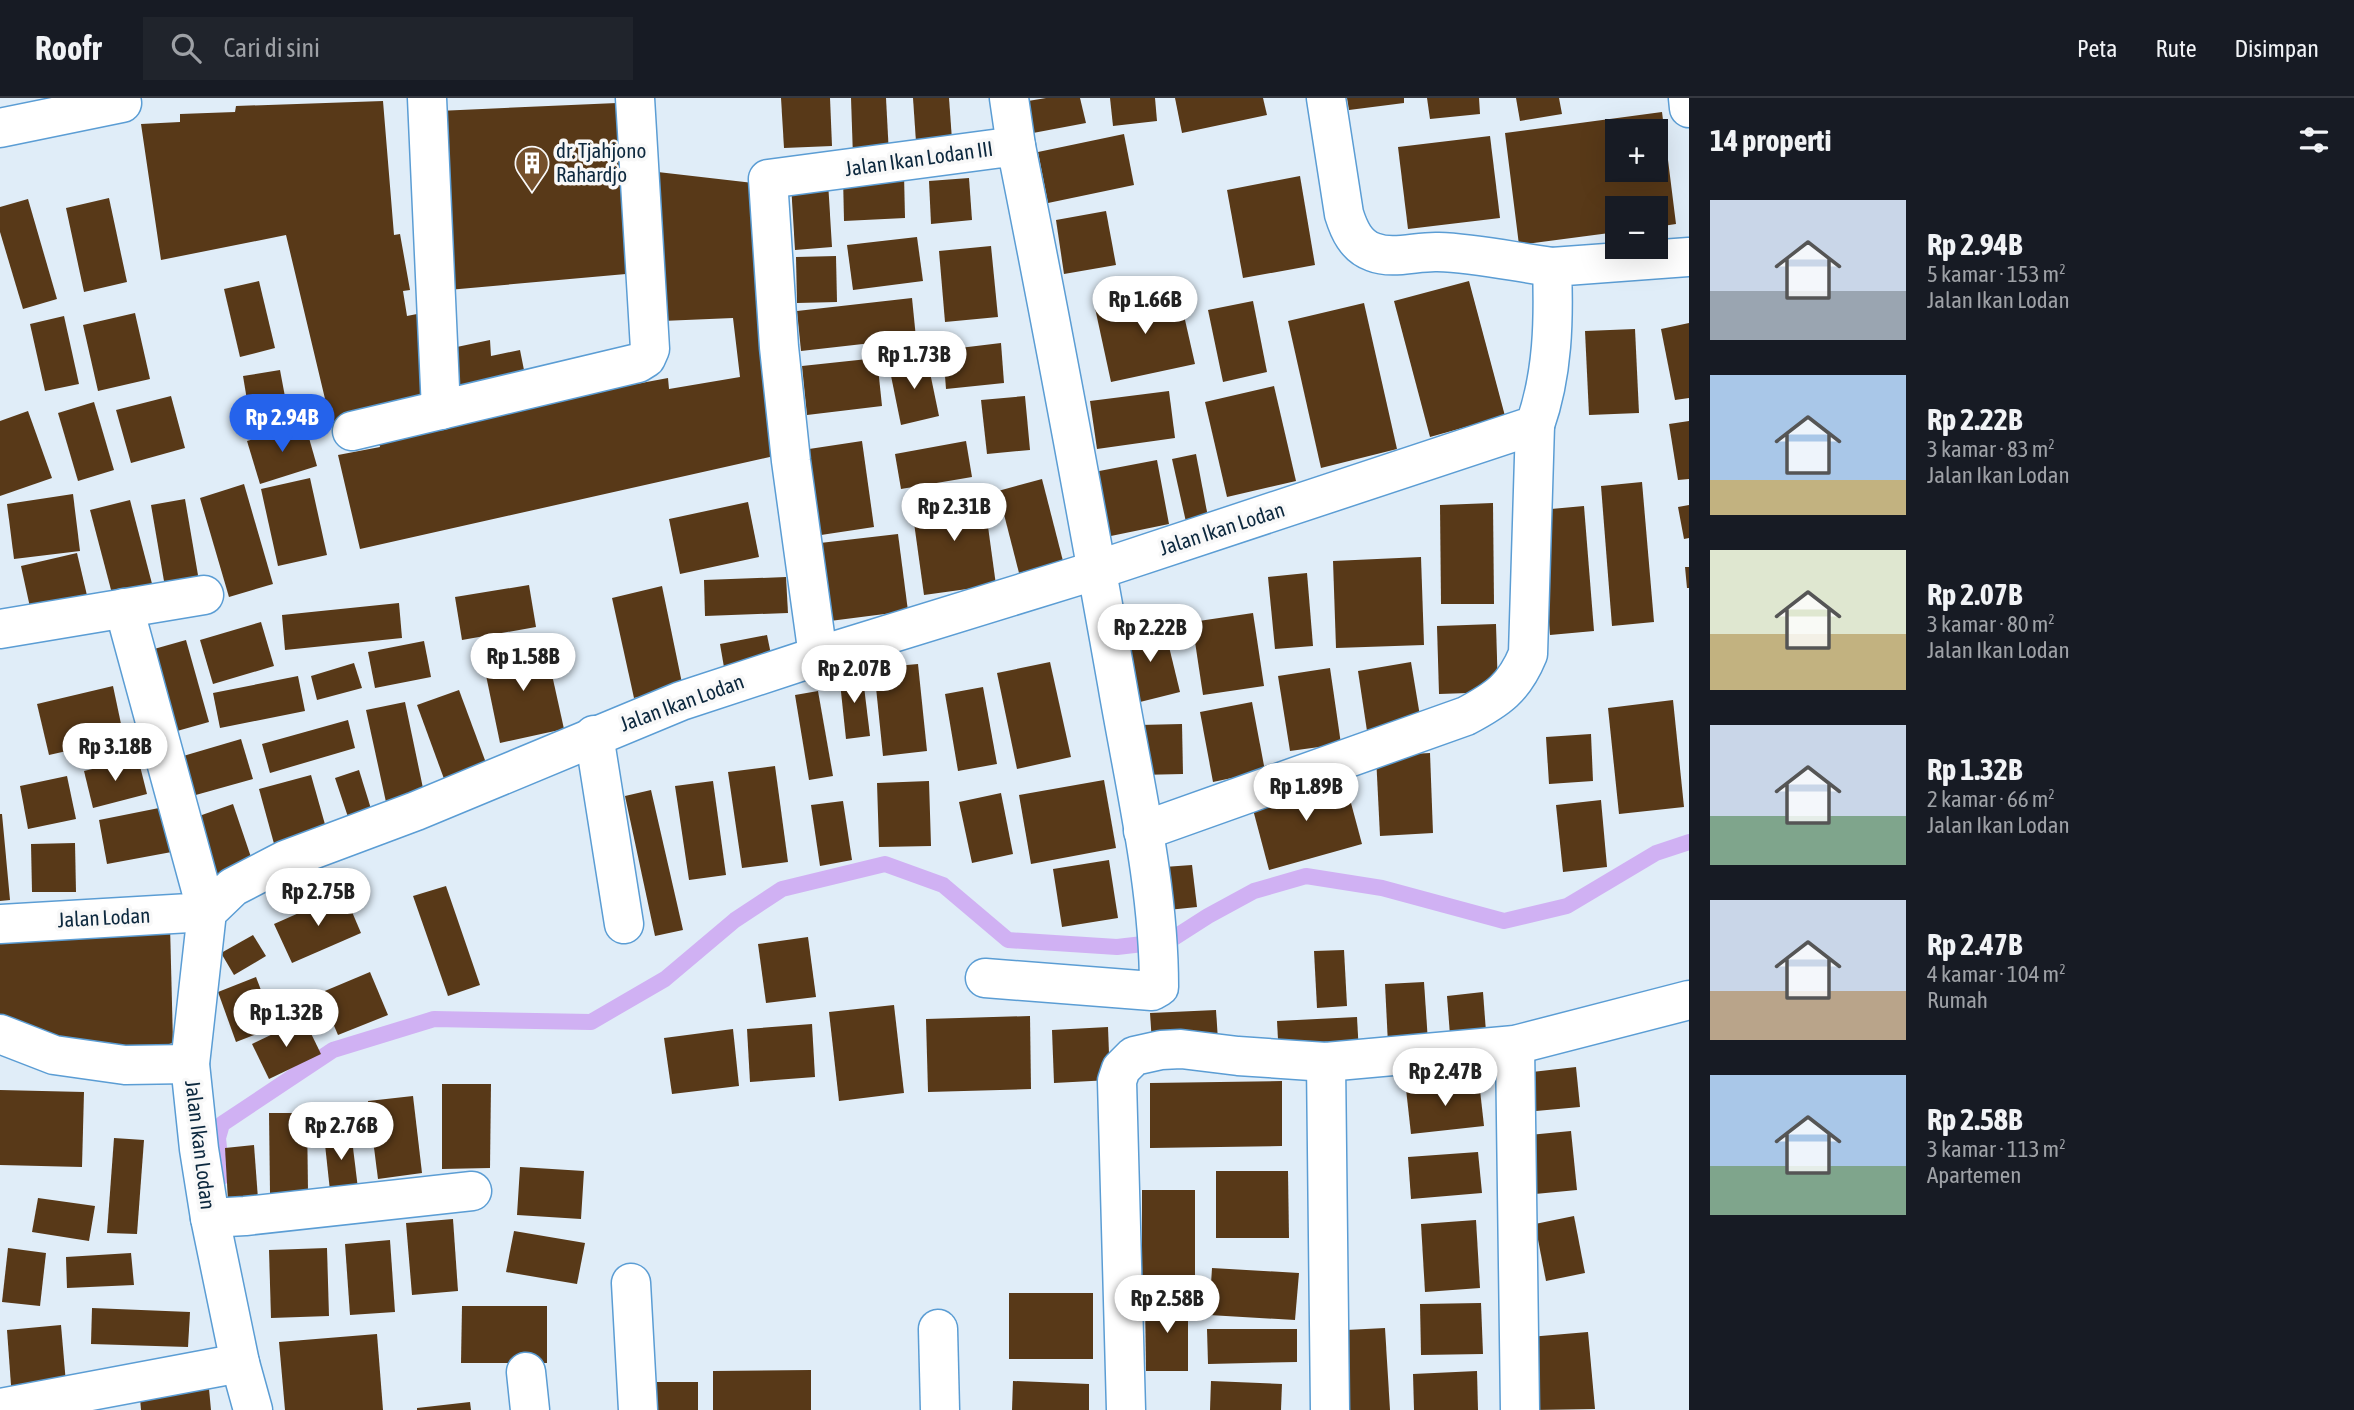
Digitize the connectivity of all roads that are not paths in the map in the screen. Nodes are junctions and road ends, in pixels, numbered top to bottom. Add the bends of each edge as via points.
1 (427, 98) edge
2 (635, 98) edge
3 (1009, 98) edge
4 (1326, 98) edge
5 (1688, 98) edge
6 (122, 103) dead end
7 (1689, 108) edge
8 (0, 128) edge
9 (1016, 146) junction
10 (1689, 257) edge
11 (1552, 267) junction
12 (441, 410) junction
13 (1535, 425) junction
14 (352, 431) dead end
15 (1097, 570) junction
16 (204, 595) dead end
17 (124, 608) junction
18 (0, 629) edge
19 (818, 656) junction
20 (594, 735) junction
21 (1143, 831) junction
22 (207, 912) junction
23 (0, 924) edge
24 (624, 924) dead end
25 (985, 978) dead end
26 (1689, 1000) edge
27 (0, 1034) edge
28 (1515, 1045) junction
29 (1326, 1062) junction
30 (190, 1064) junction
31 (472, 1191) dead end
32 (226, 1217) junction
33 (631, 1283) dead end
34 (939, 1329) dead end
35 (240, 1363) junction
36 (526, 1372) dead end
37 (0, 1408) edge
38 (253, 1410) edge
39 (530, 1410) edge
40 (638, 1410) edge
41 (940, 1410) edge
42 (1126, 1410) edge
43 (1331, 1410) edge
44 (1520, 1410) edge

1 - 12 street
2 - 12 street via 650,349 646,358
3 - 9 street
4 - 11 street via 1344,215 1349,231 1361,244 1390,255 1467,253
5 - 7 street
6 - 8 street
9 - 15 street, Jalan Ikan Lodan III
9 - 19 street, Jalan Ikan Lodan III via 768,180 780,359
10 - 11 street
11 - 13 street via 1552,336 1543,402
12 - 14 street
13 - 15 street, Jalan Ikan Lodan
13 - 21 street via 1528,654 1510,687 1466,716
15 - 19 street, Jalan Ikan Lodan
15 - 21 street, Jalan Ikan Lodan III
16 - 17 street
17 - 18 street
17 - 22 street
19 - 20 street, Jalan Ikan Lodan
20 - 22 street, Jalan Ikan Lodan via 416,811 285,860 233,887
20 - 24 street
21 - 25 street, Jalan Ikan Lodan III via 1158,929 1159,987
22 - 23 street, Jalan Lodan
22 - 30 street, Jalan Ikan Lodan
26 - 28 street
27 - 30 street via 54,1055 125,1065
28 - 29 street
28 - 44 street
29 - 42 street via 1181,1049 1134,1056 1121,1069 1117,1081
29 - 43 street
30 - 32 street, Jalan Ikan Lodan via 199,1149
31 - 32 street
32 - 35 street, Jalan Ikan Lodan
33 - 40 street
34 - 41 street
35 - 37 street
35 - 38 street, Jalan Ikan Lodan
36 - 39 street

